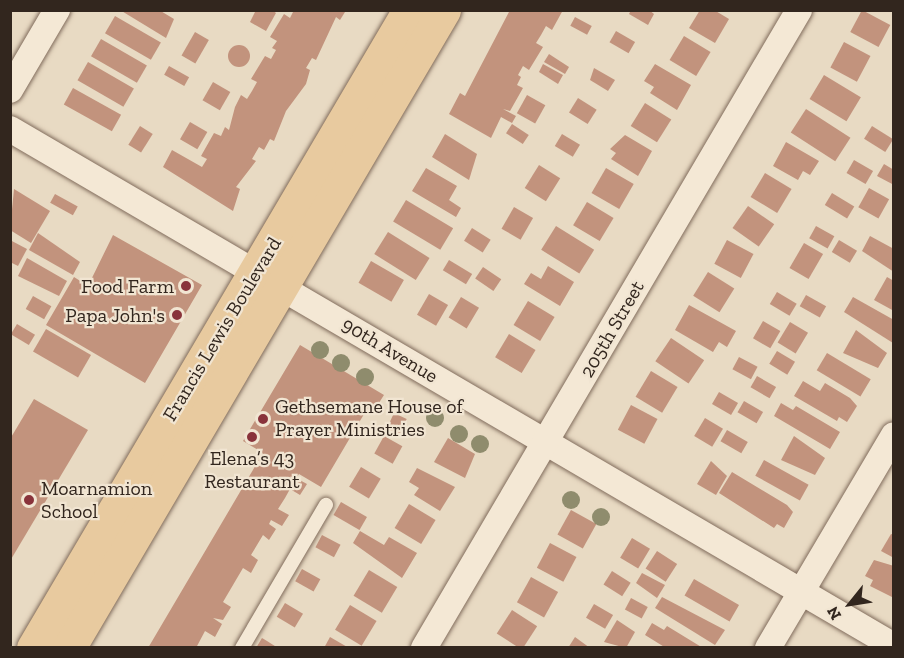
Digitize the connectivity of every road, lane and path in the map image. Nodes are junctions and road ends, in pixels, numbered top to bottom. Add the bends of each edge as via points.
1 (57, 10) edge
2 (409, 10) edge
3 (444, 10) edge
4 (799, 10) edge
5 (10, 90) edge
6 (10, 129) edge
7 (269, 278) junction
8 (894, 435) edge
9 (545, 442) junction
10 (326, 505) dead end
11 (801, 592) junction
12 (894, 646) edge
13 (33, 648) edge
14 (69, 648) edge
15 (242, 648) edge
16 (424, 648) edge
17 (768, 648) edge

1 - 5 street
2 - 7 main road, Francis Lewis Boulevard
3 - 7 main road, Francis Lewis Boulevard
4 - 9 street, 205th Street
6 - 7 street, 90th Avenue
7 - 9 street, 90th Avenue
7 - 13 main road, Francis Lewis Boulevard
7 - 14 main road, Francis Lewis Boulevard
8 - 11 street
9 - 11 street, 90th Avenue
9 - 16 street, 205th Street
10 - 15 lane
11 - 12 street, 90th Avenue
11 - 17 street

